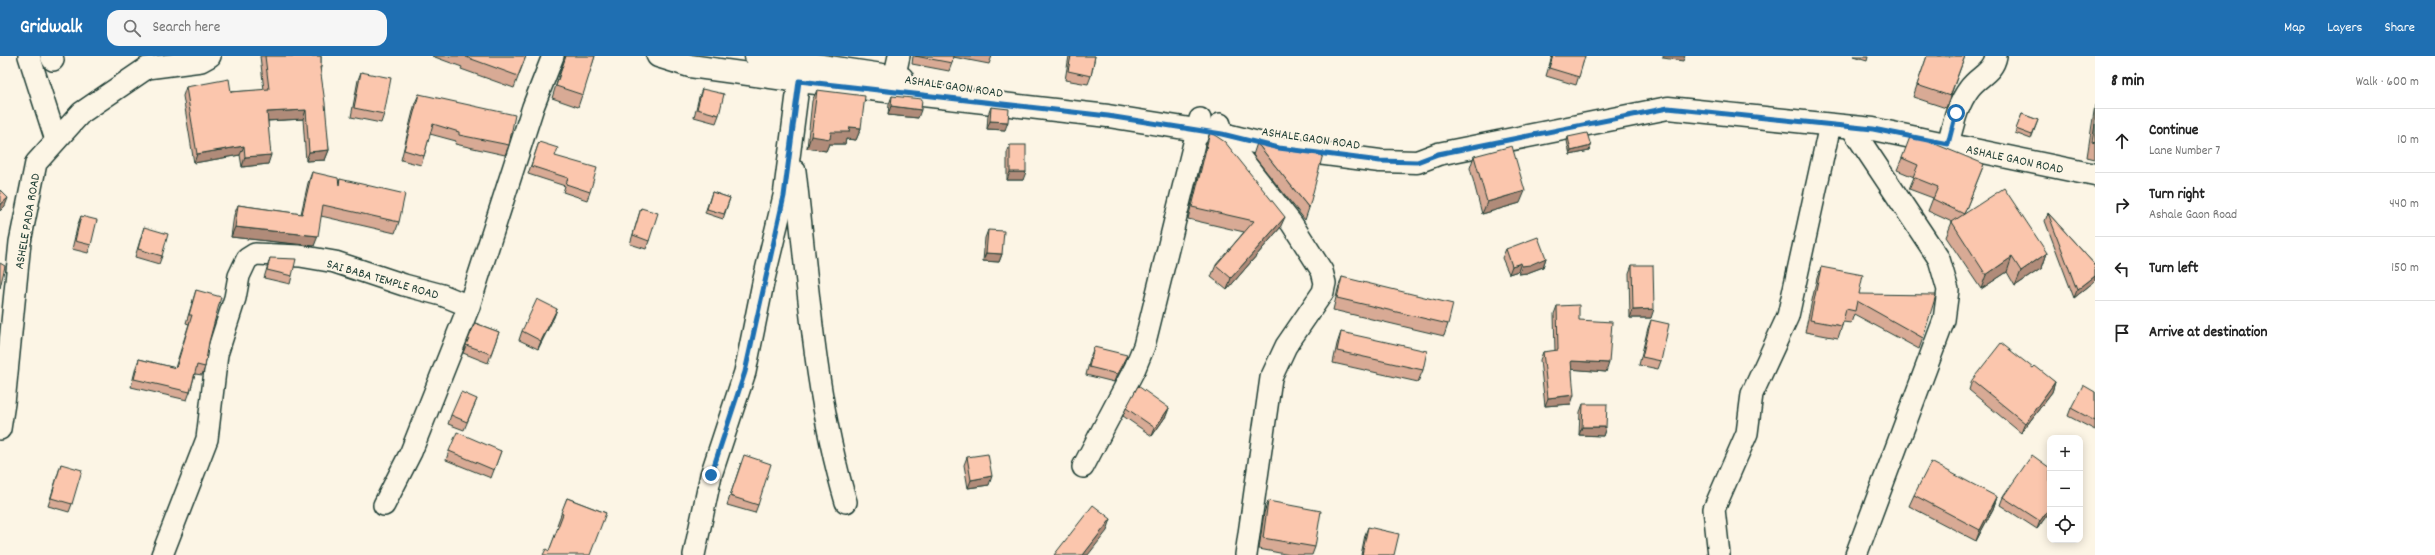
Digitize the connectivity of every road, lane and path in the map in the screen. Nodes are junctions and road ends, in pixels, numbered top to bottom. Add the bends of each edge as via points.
1 (29, 56) edge
2 (210, 56) edge
3 (553, 56) edge
4 (658, 56) edge
5 (756, 56) edge
6 (899, 56) edge
7 (1996, 56) edge
8 (691, 61) edge
9 (800, 72) junction
10 (893, 84) junction
11 (1841, 126) junction
12 (1210, 127) junction
13 (791, 138) junction
14 (56, 140) junction
15 (1948, 144) junction
16 (2095, 175) edge
17 (469, 306) junction
18 (0, 429) edge
19 (1083, 467) dead end
20 (846, 502) dead end
21 (384, 505) dead end
22 (162, 555) edge
23 (694, 555) edge
24 (1246, 555) edge
25 (1719, 555) edge
26 (1856, 555) edge

1 - 14 street
2 - 14 street, ASHELE PADA ROAD via 201,61 147,68 81,112
3 - 17 street via 533,107
4 - 8 street, ASHALE GAON ROAD
5 - 9 street, ASHALE GAON ROAD
6 - 10 street
7 - 15 street via 1991,70 1969,88 1956,113
8 - 9 street, ASHALE GAON ROAD
9 - 10 street, ASHALE GAON ROAD
9 - 13 street
10 - 12 street, ASHALE GAON ROAD via 1065,110
11 - 12 street, ASHALE GAON ROAD via 1668,108 1438,154 1417,162 1380,161 1279,148
11 - 15 street, ASHALE GAON ROAD
11 - 25 street via 1788,316 1752,394 1747,433 1714,509
11 - 26 street via 1939,260 1948,290 1944,320
12 - 19 street via 1144,346
12 - 24 street via 1292,224 1322,271 1325,283 1323,292 1286,346 1271,378
13 - 20 street via 815,344 834,462
13 - 23 street via 784,196 745,372 711,475
14 - 18 street, ASHELE PADA ROAD via 36,163 21,235
15 - 16 street, ASHALE GAON ROAD
17 - 21 street via 411,452
17 - 22 street, SAI BABA TEMPLE ROAD via 336,262 300,256 255,254 247,259 239,276 235,298 217,354 207,440

